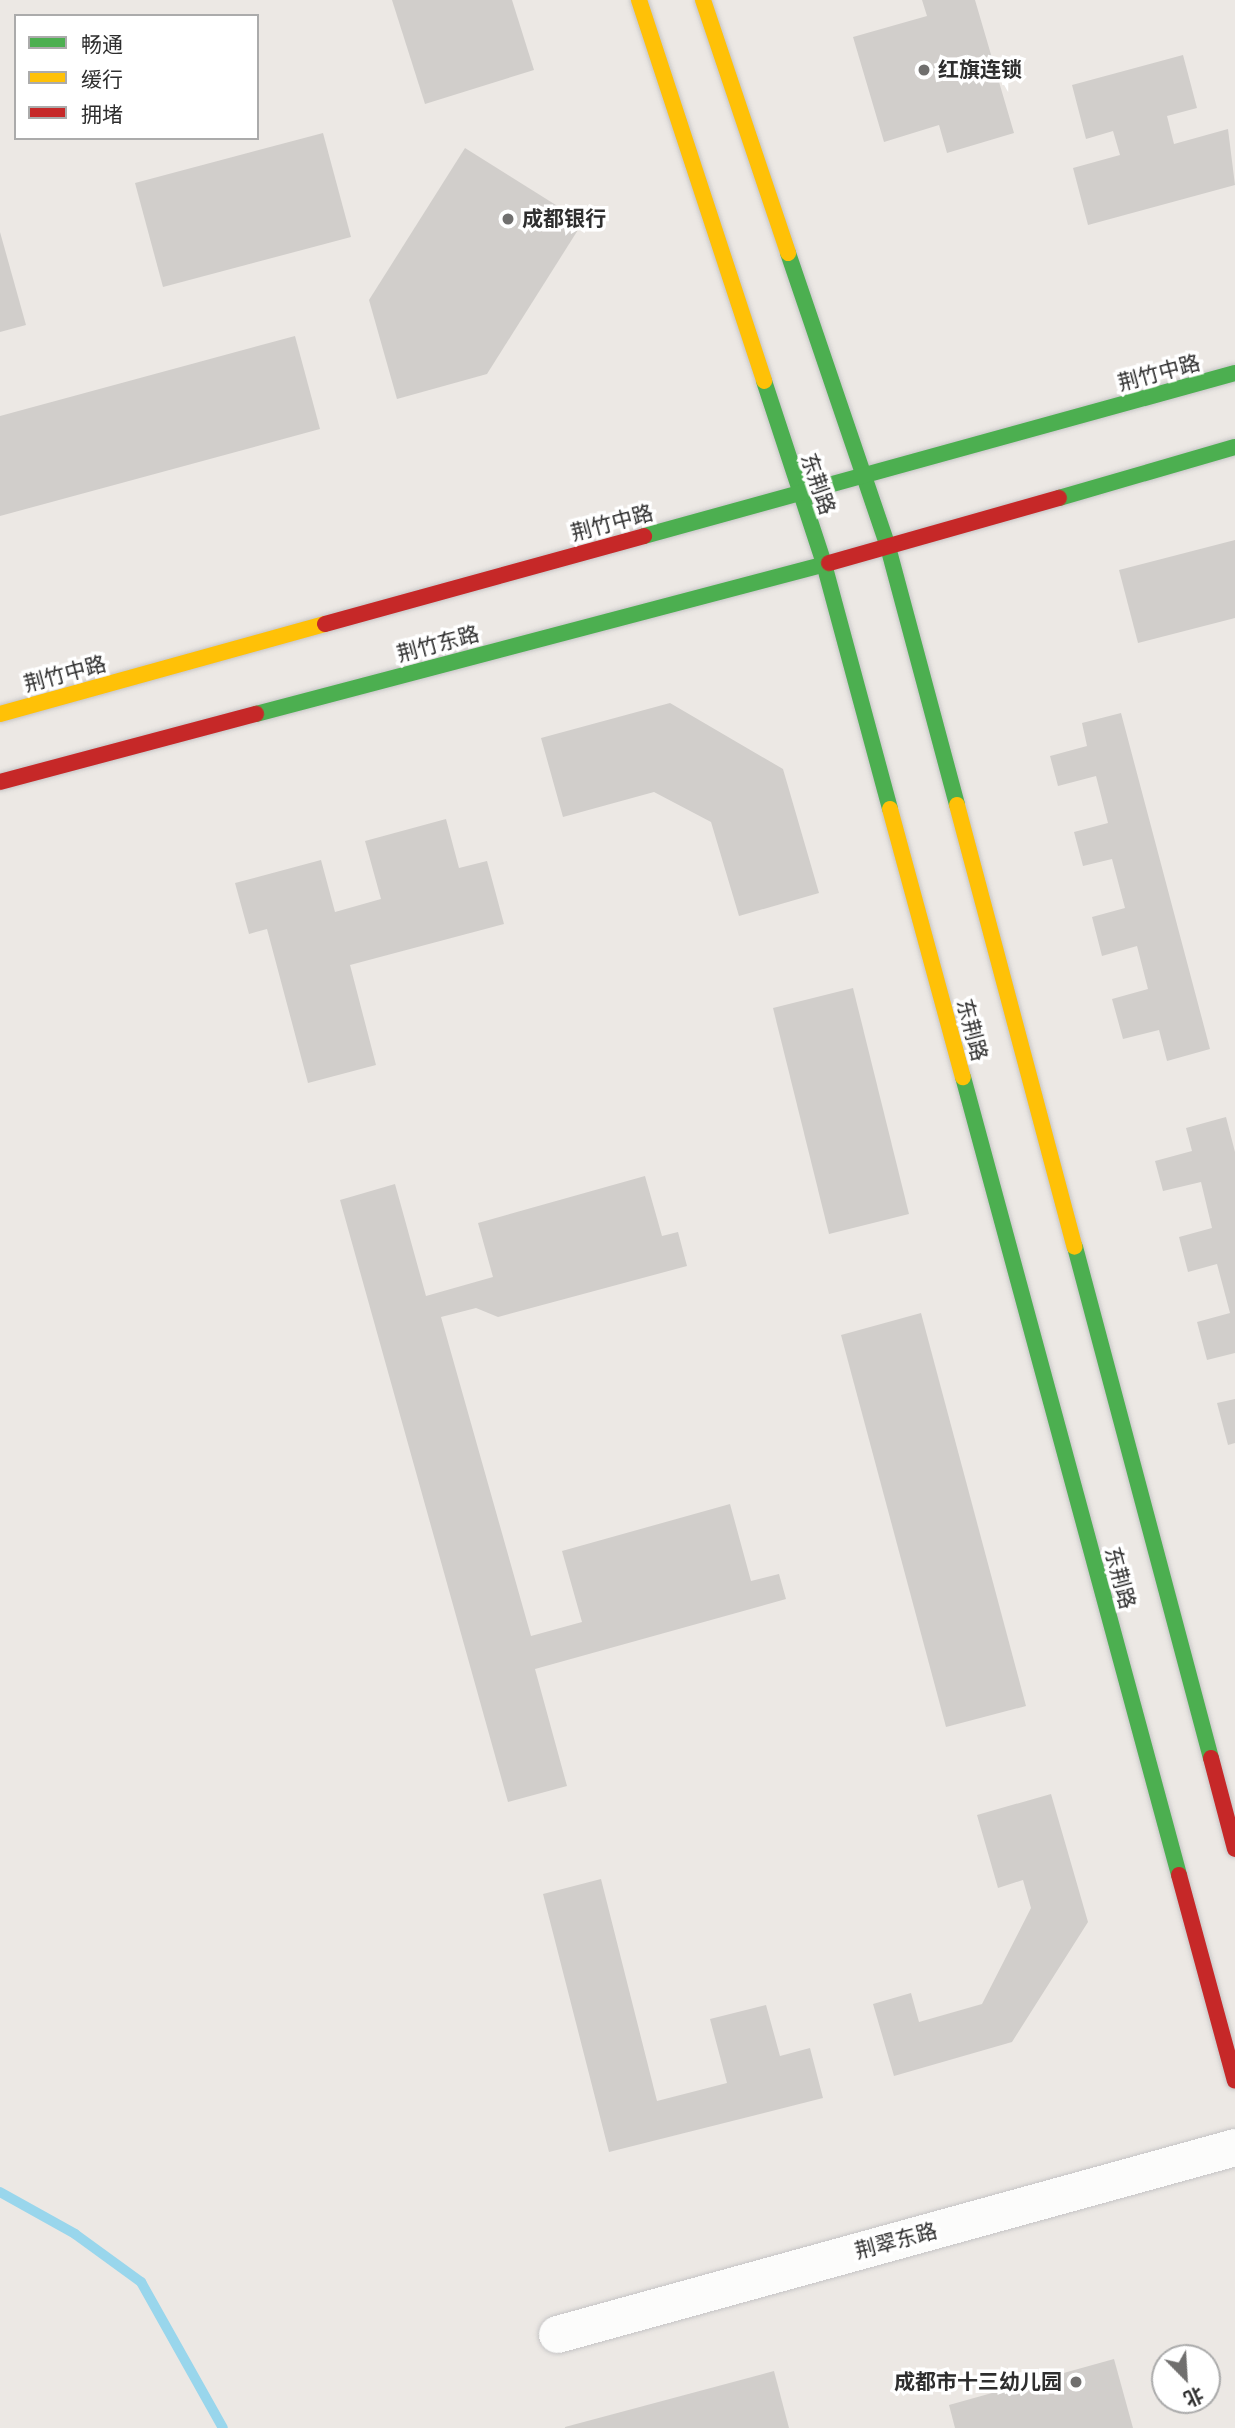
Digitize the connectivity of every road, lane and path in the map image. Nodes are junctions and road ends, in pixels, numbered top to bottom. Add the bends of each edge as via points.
1 (639, 0) edge
2 (703, 0) edge
3 (1235, 373) edge
4 (1235, 447) edge
5 (863, 476) junction
6 (799, 494) junction
7 (888, 547) junction
8 (824, 564) junction
9 (0, 713) edge
10 (0, 782) edge
11 (1235, 1849) edge
12 (1235, 2081) edge
13 (1235, 2147) edge
14 (557, 2334) dead end

1 - 6 street, 东荆路
2 - 5 street, 东荆路
3 - 5 street, 荆竹中路
4 - 7 street
5 - 6 street, 荆竹中路
5 - 7 street, 东荆路
6 - 8 street, 东荆路
6 - 9 street, 荆竹中路
7 - 8 street, 荆竹东路
7 - 11 street, 东荆路
8 - 10 street, 荆竹东路
8 - 12 street, 东荆路
13 - 14 street, 荆翠东路

